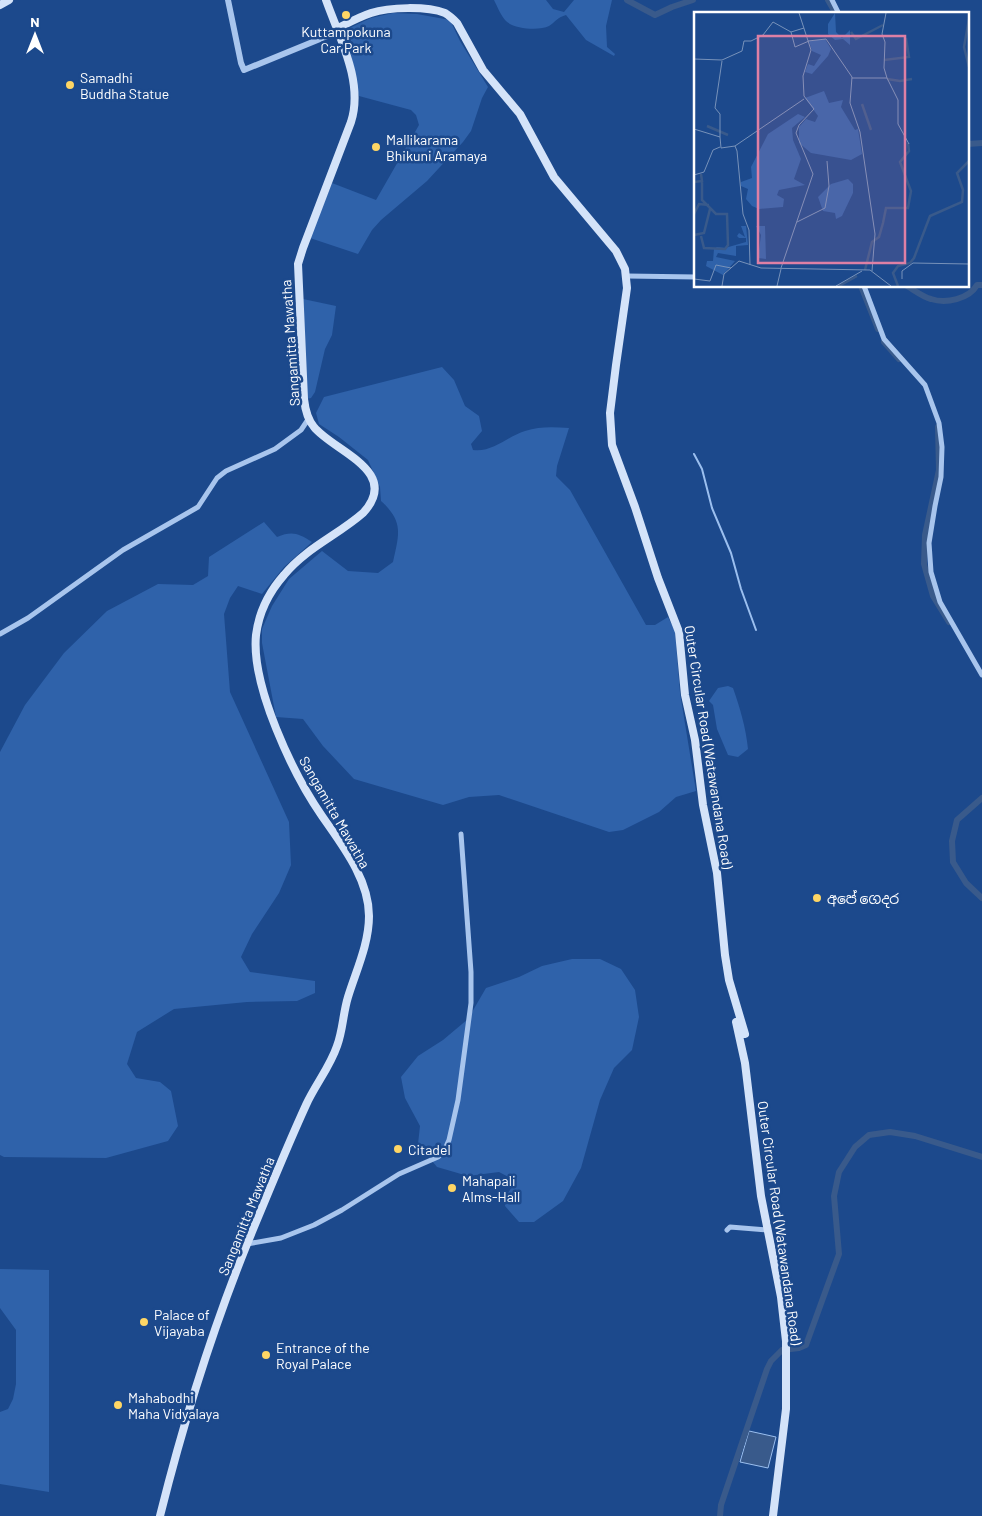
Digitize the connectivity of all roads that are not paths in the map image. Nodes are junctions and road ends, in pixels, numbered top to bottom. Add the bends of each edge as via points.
1 (9, 0) edge
2 (228, 0) edge
3 (326, 0) edge
4 (832, 0) edge
5 (0, 5) edge
6 (838, 12) edge
7 (336, 30) junction
8 (627, 276) junction
9 (694, 277) edge
10 (865, 288) edge
11 (309, 418) junction
12 (0, 634) edge
13 (982, 675) edge
14 (461, 834) dead end
15 (728, 1230) dead end
16 (767, 1230) junction
17 (247, 1244) junction
18 (160, 1516) edge
19 (773, 1516) edge

1 - 5 main road
2 - 7 street via 244,70
3 - 7 main road, Sangamitta Mawatha
4 - 6 street
7 - 8 main road, Outer Circular Road (Watawandana Road) via 372,13 391,9 441,12 452,18 483,70 520,114 554,177 616,251
7 - 11 main road, Sangamitta Mawatha via 354,83 355,107 298,264 303,390
8 - 9 street
8 - 16 main road, Outer Circular Road (Watawandana Road) via 610,413 612,445 681,639 685,695 715,861 729,980 745,1034 736,1022 745,1063
10 - 13 street via 884,339 926,385 939,423 941,477 930,543 931,572 940,602
11 - 12 street via 302,430 275,449 221,474 198,507 123,550 28,618
11 - 17 main road, Sangamitta Mawatha via 318,432 356,458 366,469 372,480 373,494 363,513 301,558 271,592 259,620 256,656 273,721 300,780 350,859 366,895 368,922 338,1045 306,1105
14 - 17 street via 471,1002 458,1100 445,1149 438,1158 399,1174 314,1225 281,1238
15 - 16 street via 730,1227
16 - 19 main road, Outer Circular Road (Watawandana Road) via 781,1297 787,1356 785,1418
17 - 18 main road, Sangamitta Mawatha via 197,1382

